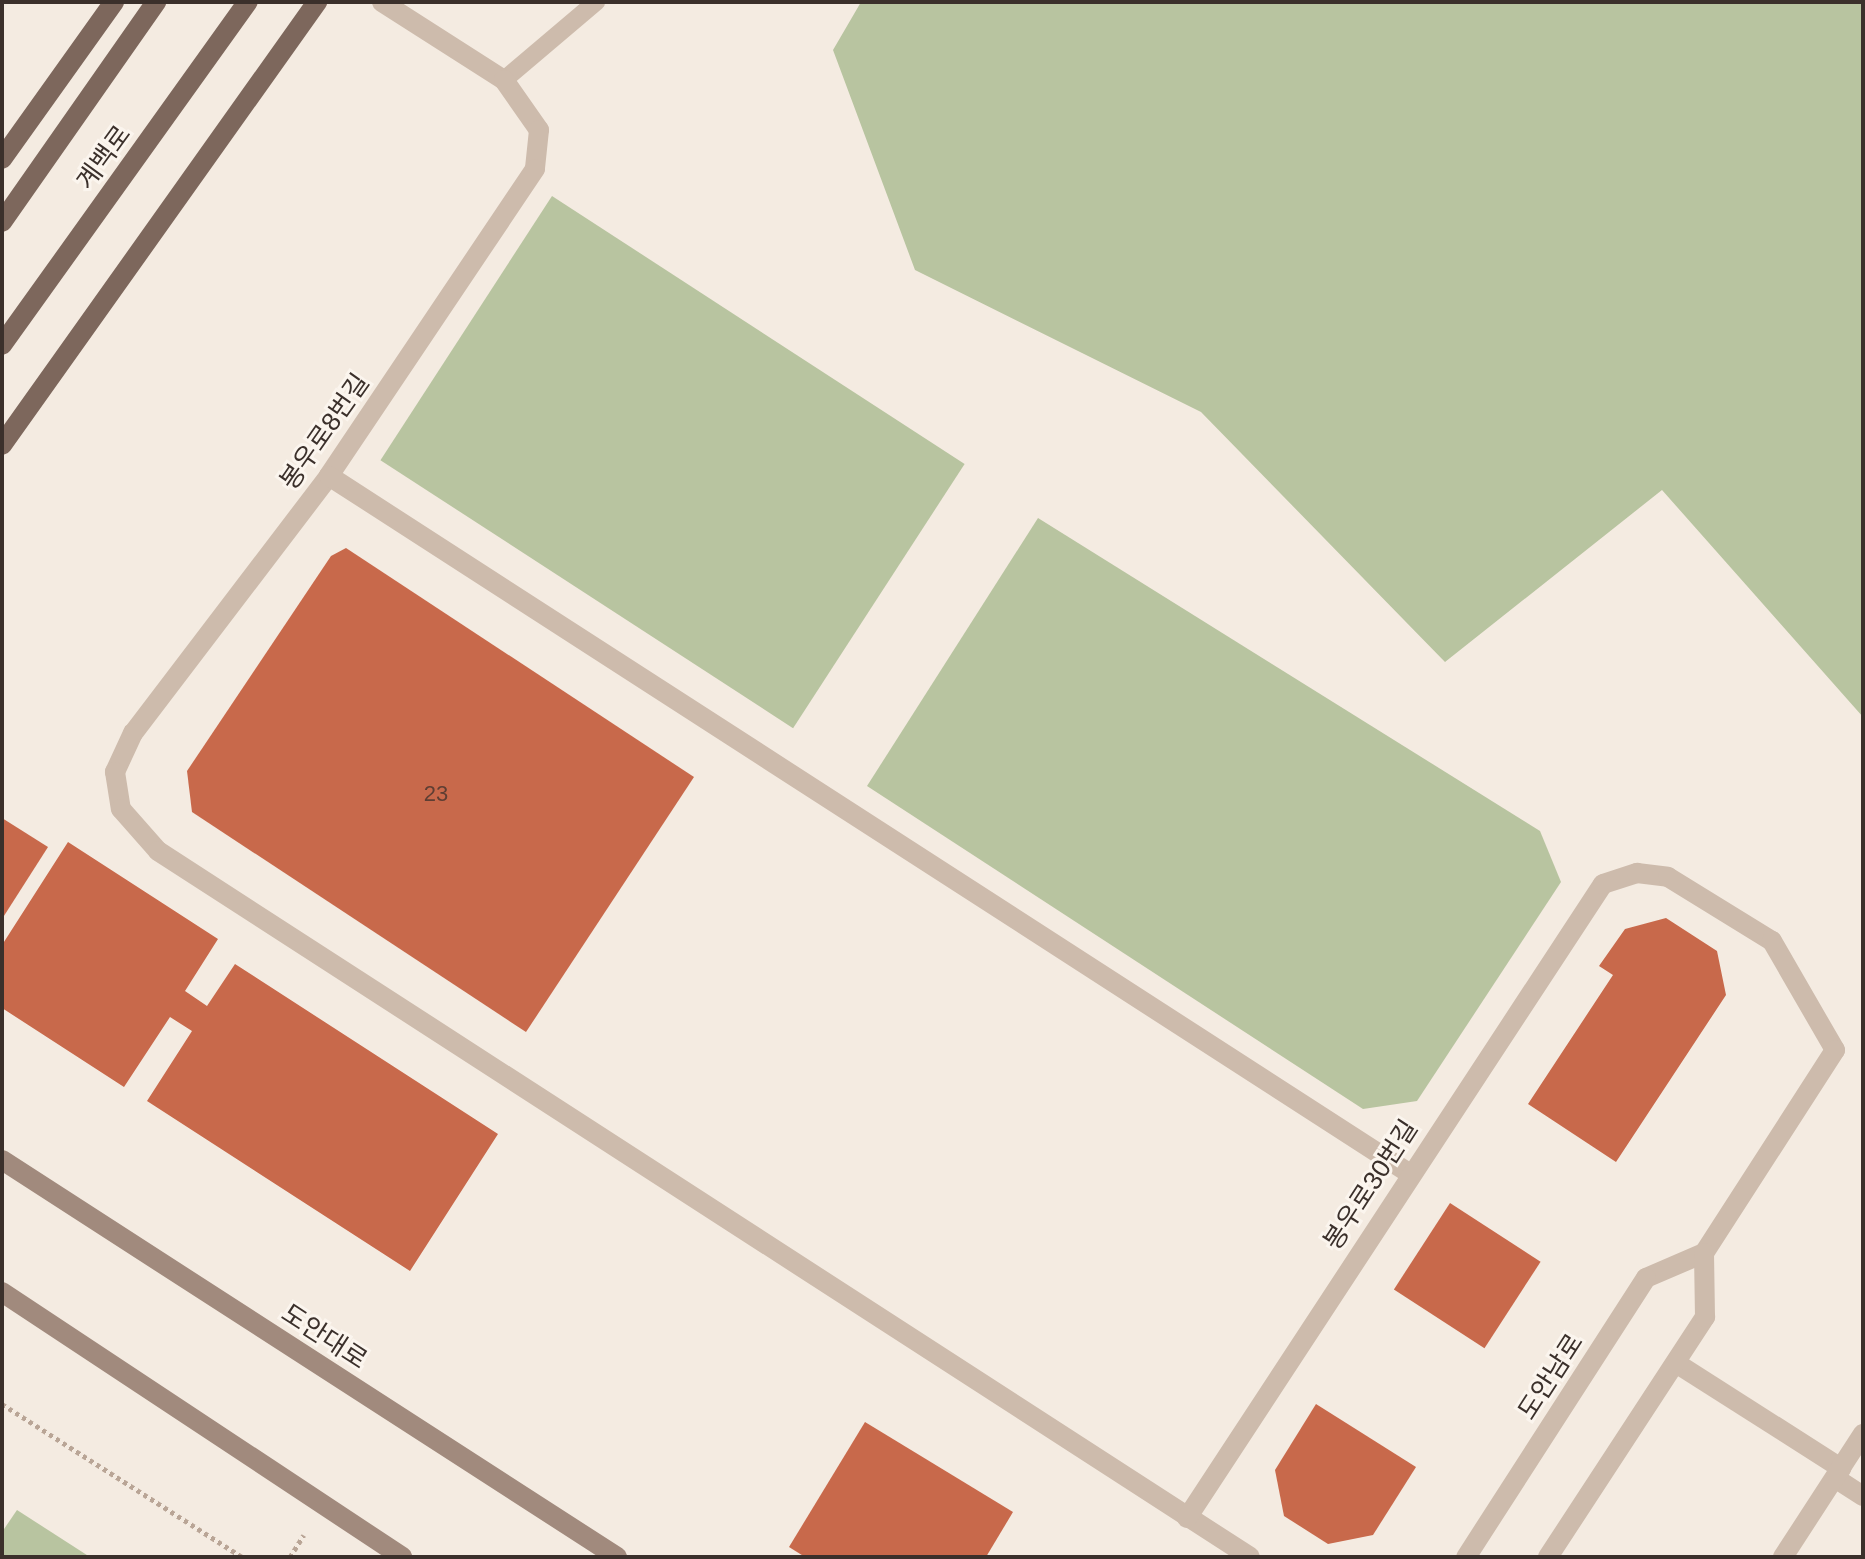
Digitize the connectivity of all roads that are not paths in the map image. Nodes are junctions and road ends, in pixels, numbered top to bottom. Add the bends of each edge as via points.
1 (114, 2) edge
2 (156, 2) edge
3 (248, 2) edge
4 (317, 2) edge
5 (382, 2) edge
6 (596, 2) edge
7 (504, 80) junction
8 (2, 159) edge
9 (2, 222) edge
10 (2, 345) edge
11 (2, 445) edge
12 (329, 476) junction
13 (2, 1160) edge
14 (1409, 1173) junction
15 (1704, 1253) junction
16 (2, 1292) edge
17 (1676, 1363) junction
18 (1863, 1434) edge
19 (1838, 1473) junction
20 (1863, 1496) edge
21 (1187, 1518) junction
22 (402, 1557) edge
23 (617, 1557) edge
24 (1250, 1557) edge
25 (1466, 1557) edge
26 (1548, 1557) edge
27 (1783, 1557) edge

1 - 8 main road
2 - 9 main road, 계백로
3 - 10 main road, 계백로
4 - 11 main road
5 - 7 street
6 - 7 lane
7 - 12 street, 봉우로8번길 via 539,130 535,169
12 - 14 street
12 - 21 street, 봉우로8번길 via 133,733 115,772 121,809 170,860
13 - 23 main road, 도안대로
14 - 15 street, 봉우로30번길 via 1603,884 1637,873 1668,877 1772,941 1835,1050
14 - 21 street, 봉우로30번길
15 - 17 street via 1705,1317
15 - 25 street, 도안남로 via 1646,1278
16 - 22 main road
17 - 19 street
17 - 26 street
18 - 19 street
19 - 20 street
19 - 27 street
21 - 24 street

